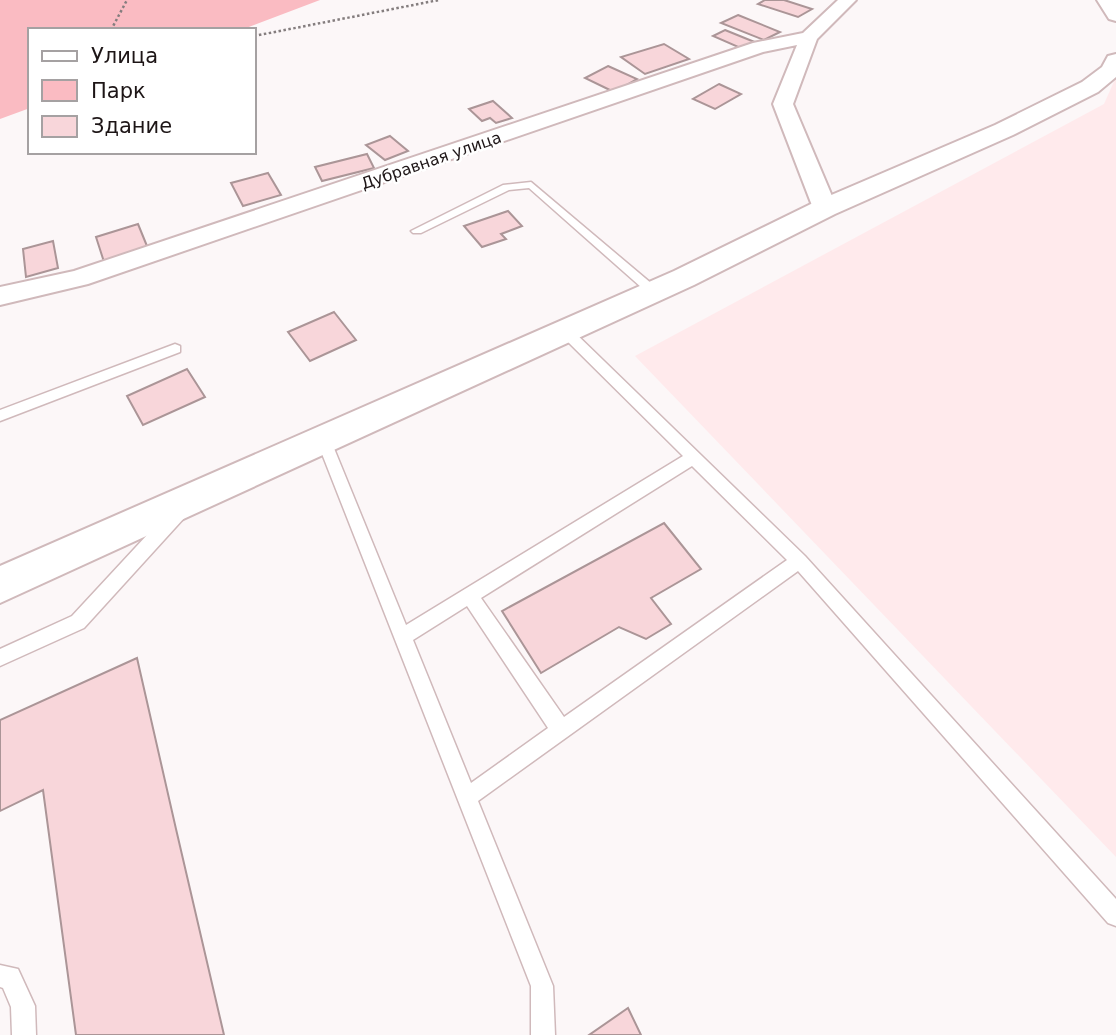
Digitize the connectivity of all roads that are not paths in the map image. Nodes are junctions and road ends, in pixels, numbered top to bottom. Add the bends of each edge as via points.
1 (848, 0) edge
2 (1107, 0) edge
3 (1116, 15) edge
4 (809, 37) junction
5 (1116, 61) edge
6 (825, 208) junction
7 (417, 232) dead end
8 (654, 292) junction
9 (0, 296) edge
10 (566, 332) junction
11 (175, 349) dead end
12 (0, 416) edge
13 (324, 441) junction
14 (694, 457) junction
15 (186, 503) junction
16 (799, 561) junction
17 (0, 586) edge
18 (470, 596) junction
19 (401, 638) junction
20 (0, 658) edge
21 (561, 730) junction
22 (466, 798) junction
23 (1116, 915) edge
24 (0, 976) edge
25 (24, 1035) edge
26 (543, 1035) edge

1 - 4 street
2 - 3 main road
4 - 6 street via 783,104
4 - 9 street, Дубравная улица via 759,47 79,278
5 - 6 main road via 1090,87 1062,103
6 - 8 main road
7 - 8 lane via 507,187 531,185
8 - 10 main road
10 - 13 main road
10 - 14 lane
11 - 12 lane
13 - 15 main road
13 - 19 lane
14 - 16 lane
14 - 18 lane
15 - 17 main road
15 - 20 lane via 78,622
16 - 21 lane
16 - 23 lane
18 - 19 lane
18 - 21 lane
19 - 22 lane
21 - 22 lane
22 - 26 lane via 542,986
24 - 25 lane via 10,976 23,1006

